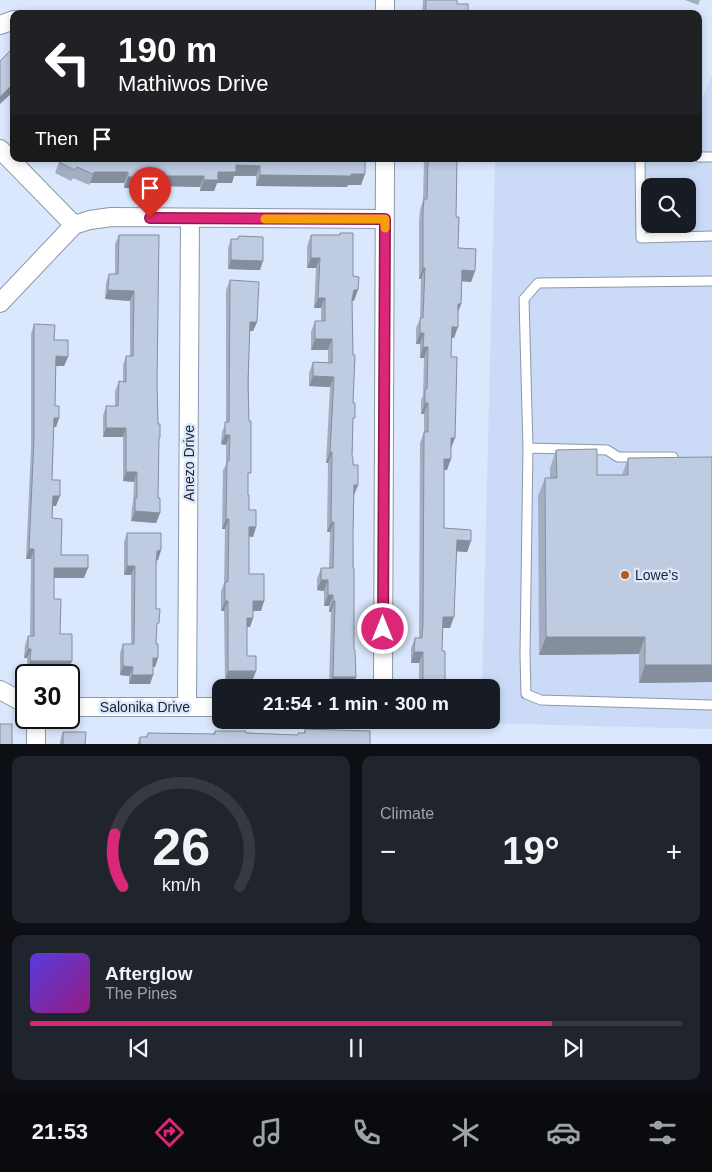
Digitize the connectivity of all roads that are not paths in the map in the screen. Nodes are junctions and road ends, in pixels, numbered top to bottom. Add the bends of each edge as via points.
1 (0, 149) edge
2 (10, 159) edge
3 (13, 162) edge
4 (385, 162) edge
5 (640, 162) edge
6 (190, 218) junction
7 (385, 219) junction
8 (74, 225) junction
9 (712, 236) edge
10 (712, 281) edge
11 (0, 302) edge
12 (528, 446) junction
13 (687, 458) edge
14 (383, 679) edge
15 (0, 690) edge
16 (15, 698) edge
17 (712, 705) edge
18 (80, 707) edge
19 (187, 707) junction
20 (212, 707) edge
21 (36, 729) edge
22 (36, 744) edge

1 - 2 street
3 - 8 street
4 - 7 street
5 - 9 lane via 641,238
6 - 7 street
6 - 8 street via 111,218
6 - 19 street, Anezo Drive
7 - 14 street
8 - 11 street
10 - 12 lane via 538,283 524,299
12 - 13 lane via 607,450 618,457
12 - 17 lane via 526,694 540,700
15 - 16 street
18 - 19 street, Salonika Drive
19 - 20 street, Salonika Drive
21 - 22 street

